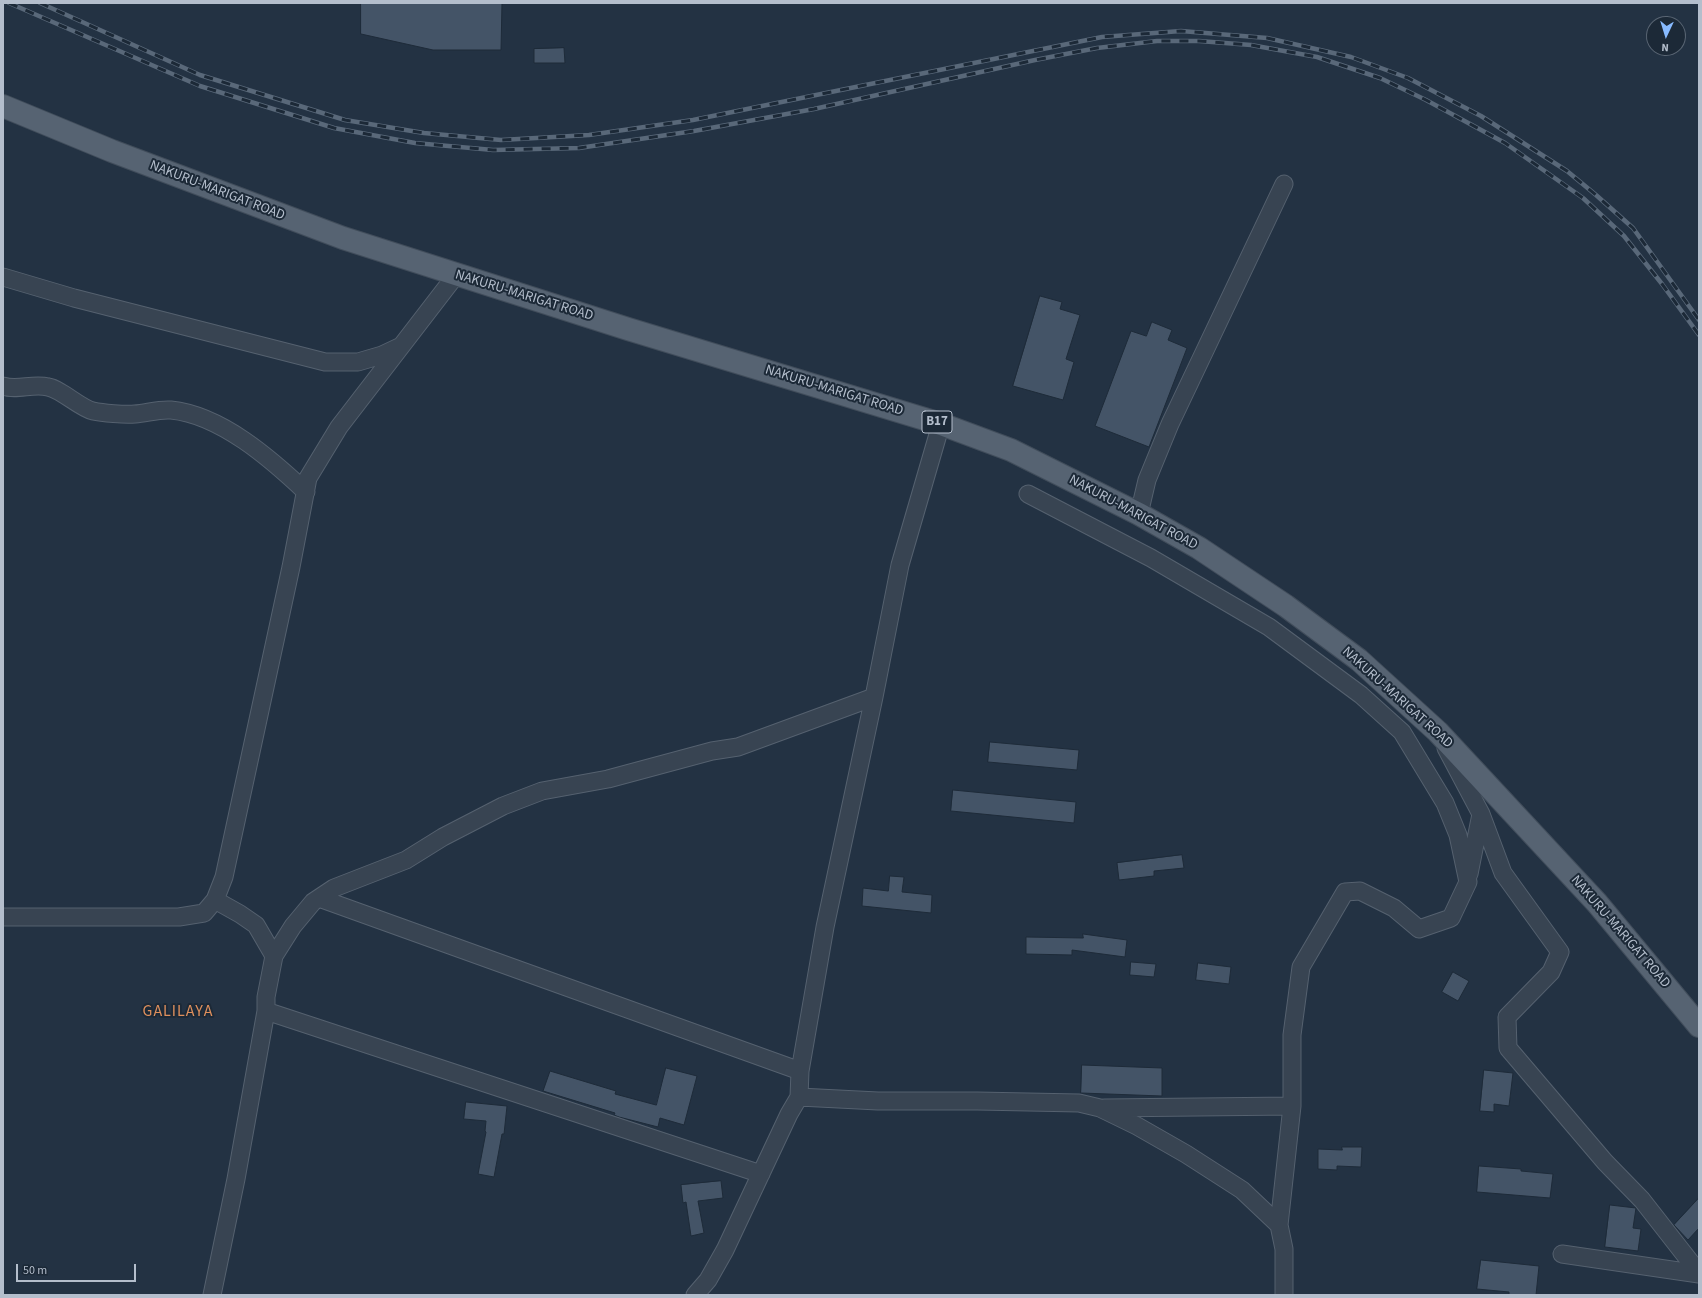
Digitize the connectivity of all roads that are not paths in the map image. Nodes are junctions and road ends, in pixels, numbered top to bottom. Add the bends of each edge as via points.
1 (3, 106) edge
2 (1284, 184) dead end
3 (456, 275) junction
4 (3, 277) edge
5 (401, 345) junction
6 (3, 386) edge
7 (941, 424) junction
8 (306, 492) junction
9 (1028, 494) dead end
10 (1139, 514) junction
11 (874, 697) junction
12 (1438, 732) junction
13 (1481, 814) junction
14 (1468, 882) junction
15 (319, 898) junction
16 (215, 900) junction
17 (3, 917) edge
18 (274, 956) junction
19 (266, 1011) junction
20 (1699, 1026) edge
21 (800, 1071) junction
22 (799, 1097) junction
23 (1292, 1106) junction
24 (1100, 1108) junction
25 (761, 1174) junction
26 (1279, 1225) junction
27 (1562, 1254) dead end
28 (1699, 1274) edge
29 (212, 1295) edge
30 (695, 1295) edge
31 (1284, 1295) edge

1 - 3 main road, NAKURU-MARIGAT ROAD / B17 via 226,195 343,238
2 - 10 street via 1170,424 1147,480
3 - 5 street
3 - 7 main road, NAKURU-MARIGAT ROAD / B17
4 - 5 street via 74,298 325,362 358,362 382,355
5 - 8 street via 339,427 308,478
6 - 8 street via 49,387 76,401 87,410 96,412 133,415 170,410 198,416 225,428 281,468
7 - 10 main road, NAKURU-MARIGAT ROAD / B17 via 1010,450
7 - 11 street via 900,565
8 - 16 street via 224,877
9 - 14 street via 1151,558 1269,627 1361,695 1402,732 1445,803 1458,835
10 - 12 main road, NAKURU-MARIGAT ROAD / B17 via 1199,548 1286,606 1359,660
11 - 15 street via 738,747 712,751 608,779 542,792 503,806 443,837 406,860 334,888
11 - 21 street via 825,927
12 - 13 street
12 - 20 main road, NAKURU-MARIGAT ROAD / B17 via 1597,903
13 - 14 street
13 - 28 street via 1503,873 1560,952 1551,972 1508,1017 1508,1048 1605,1162 1642,1200
14 - 23 street via 1451,918 1419,929 1394,908 1360,891 1345,892 1300,967 1292,1035
15 - 18 street via 293,926
15 - 21 street
16 - 17 street via 204,913 179,917
16 - 18 street via 256,925
18 - 19 street via 266,997
19 - 25 street
19 - 29 street
21 - 22 street
22 - 24 street via 878,1101 1080,1103
22 - 25 street
23 - 24 street
23 - 26 street
24 - 26 street via 1143,1129 1242,1190
25 - 30 street via 725,1250 708,1280
26 - 31 street via 1284,1249
27 - 28 street

